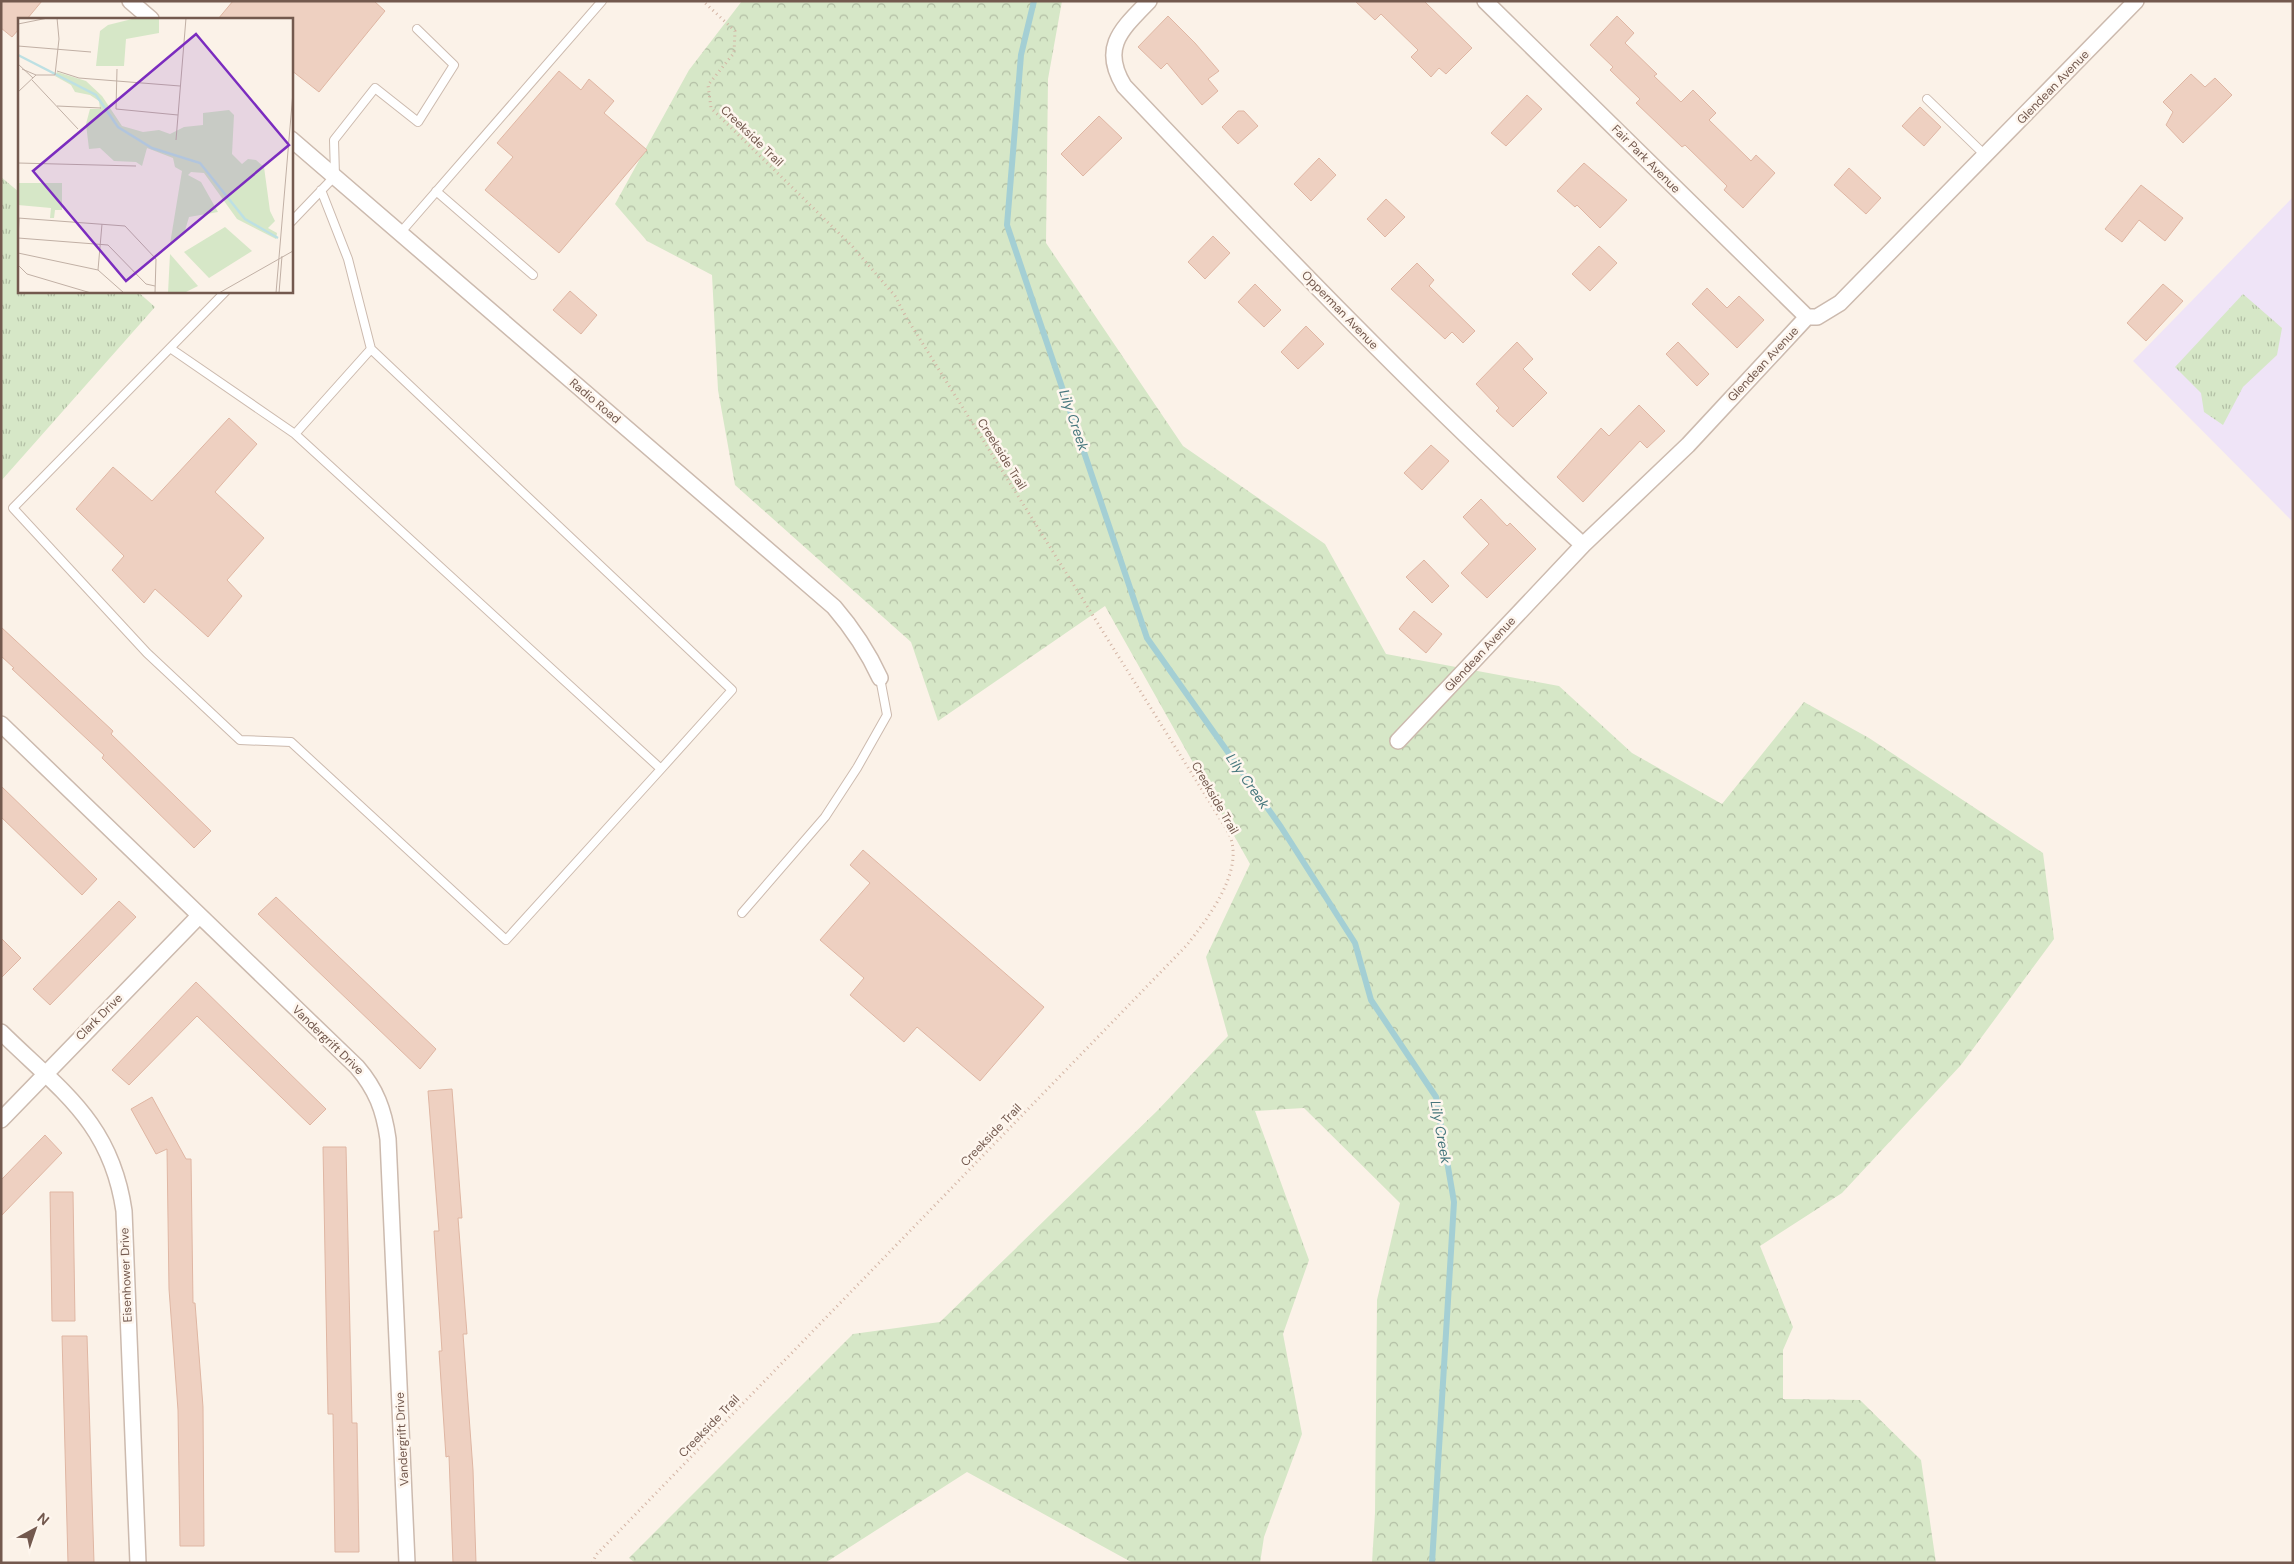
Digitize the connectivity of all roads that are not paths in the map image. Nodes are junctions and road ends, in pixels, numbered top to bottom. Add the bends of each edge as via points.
1 (130, 1) edge
2 (602, 1) edge
3 (1149, 1) edge
4 (1485, 1) edge
5 (2136, 1) edge
6 (150, 18) edge
7 (417, 28) dead end
8 (1927, 99) dead end
9 (292, 140) edge
10 (1986, 156) junction
11 (335, 176) junction
12 (321, 190) junction
13 (436, 191) junction
14 (292, 221) edge
15 (401, 232) junction
16 (534, 275) dead end
17 (225, 292) edge
18 (1807, 317) junction
19 (170, 348) junction
20 (371, 349) junction
21 (295, 434) junction
22 (1582, 545) junction
23 (880, 678) joint
24 (1, 724) edge
25 (1398, 741) dead end
26 (661, 769) junction
27 (742, 913) dead end
28 (199, 916) junction
29 (1, 1032) edge
30 (44, 1074) junction
31 (1, 1120) edge
32 (138, 1563) edge
33 (407, 1563) edge

1 - 6 street
2 - 13 lane
3 - 22 street, Opperman Avenue via 1118,35 1114,48 1116,74 1124,86 1405,377
4 - 18 street, Fair Park Avenue
5 - 10 street, Glendean Avenue
7 - 11 lane via 454,65 418,122 375,88 334,140
8 - 10 lane
9 - 11 street, Radio Road
10 - 18 street, Glendean Avenue via 1840,303 1817,317
11 - 12 lane
11 - 15 street, Radio Road
12 - 14 lane
12 - 20 lane via 348,259
13 - 15 lane
13 - 16 lane
15 - 23 street, Radio Road via 834,607 852,628
17 - 19 lane
18 - 22 street, Glendean Avenue via 1688,445
19 - 21 lane
19 - 26 lane via 13,508 147,653 240,740 291,742 506,940
20 - 21 lane
20 - 26 lane via 732,690
21 - 26 lane
22 - 25 street, Glendean Avenue
23 - 27 lane via 887,715 857,768 825,818
24 - 28 street, Vandergrift Drive
28 - 30 street, Clark Drive
28 - 33 street, Vandergrift Drive via 357,1067 370,1082 382,1106 388,1139
29 - 30 street, Eisenhower Drive
30 - 31 street, Clark Drive
30 - 32 street, Eisenhower Drive via 80,1108 101,1137 120,1185 124,1211

